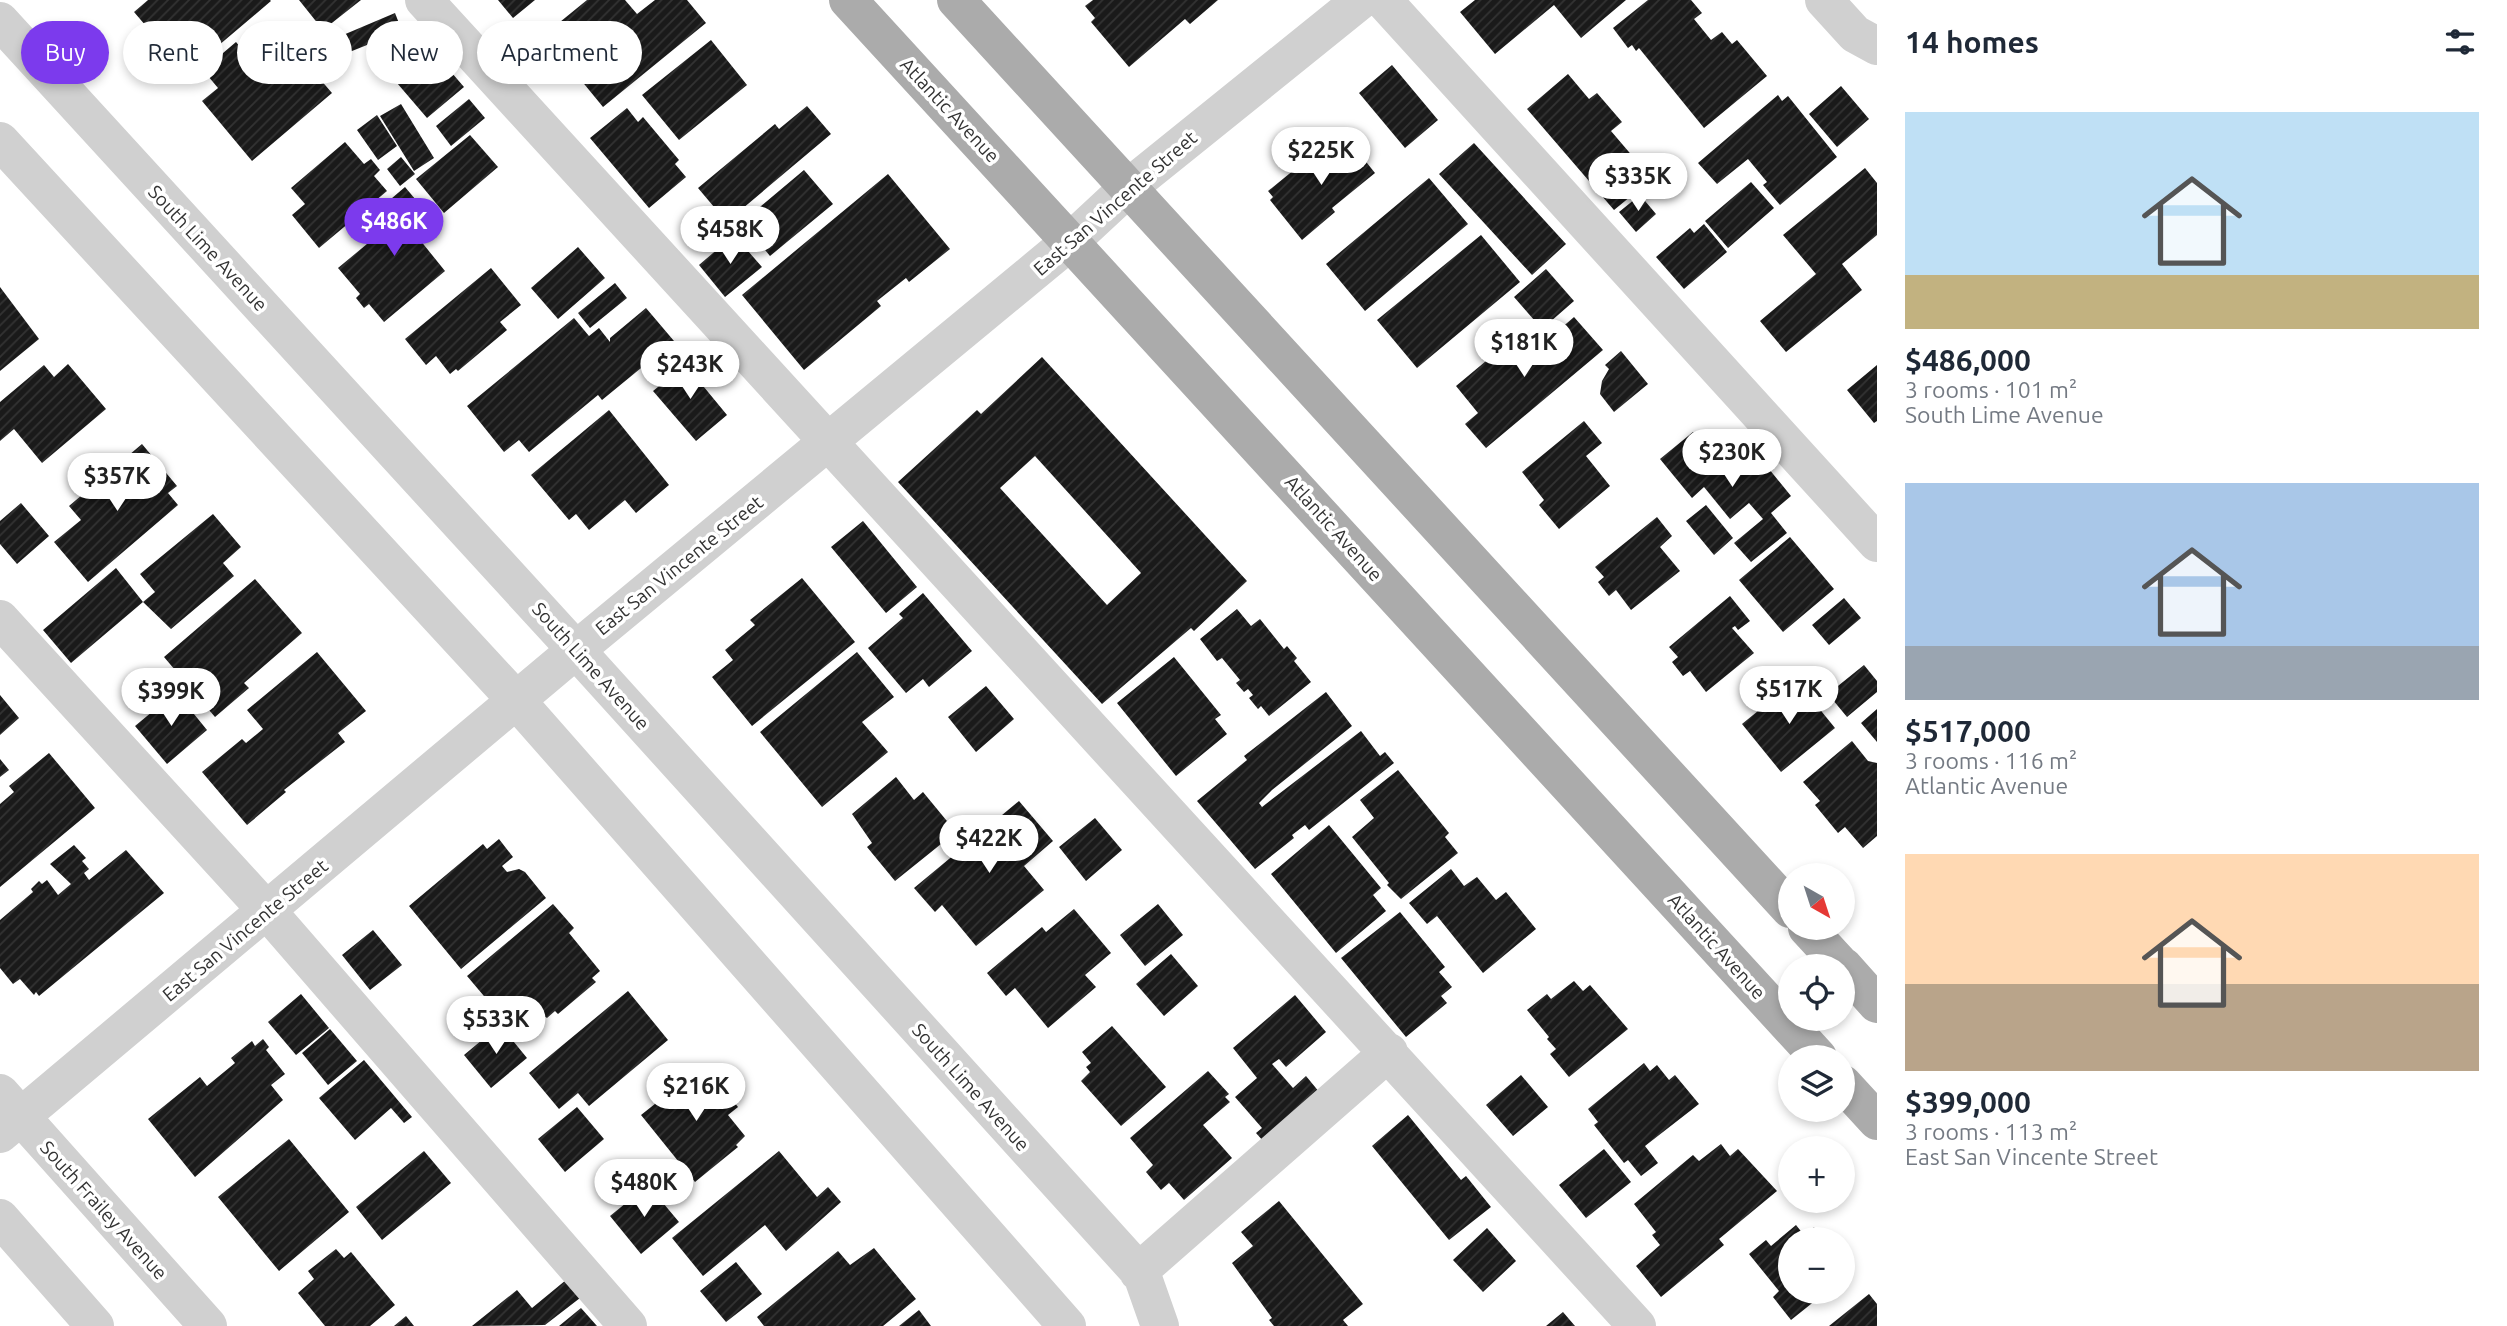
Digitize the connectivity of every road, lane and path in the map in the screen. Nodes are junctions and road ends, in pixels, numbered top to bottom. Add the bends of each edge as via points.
1 (424, 0) edge
2 (848, 0) edge
3 (956, 0) edge
4 (1361, 0) edge
5 (1383, 0) edge
6 (1824, 0) edge
7 (0, 21) edge
8 (1877, 46) edge
9 (0, 141) edge
10 (1129, 187) junction
11 (1072, 240) junction
12 (828, 444) junction
13 (1877, 543) edge
14 (0, 619) edge
15 (576, 650) junction
16 (516, 700) junction
17 (1778, 896) edge
18 (268, 912) junction
19 (1818, 940) edge
20 (1832, 954) edge
21 (1855, 979) edge
22 (1877, 1004) edge
23 (1807, 1045) edge
24 (1389, 1052) junction
25 (1855, 1097) edge
26 (7, 1114) edge
27 (1877, 1121) edge
28 (0, 1218) edge
29 (1138, 1272) junction
30 (95, 1326) edge
31 (208, 1326) edge
32 (628, 1326) edge
33 (1067, 1326) edge
34 (1160, 1326) edge
35 (1637, 1326) edge

1 - 12 street
2 - 11 main road, Atlantic Avenue
3 - 10 main road
4 - 10 street, East San Vincente Street
5 - 13 street
6 - 8 street via 1855,34
7 - 15 street, South Lime Avenue
9 - 16 street
10 - 11 street, East San Vincente Street
10 - 17 main road
11 - 12 street, East San Vincente Street
11 - 23 main road, Atlantic Avenue
12 - 15 street, East San Vincente Street
12 - 24 street
14 - 18 street
15 - 16 street, East San Vincente Street
15 - 29 street, South Lime Avenue
16 - 18 street, East San Vincente Street
16 - 33 street
18 - 26 street, East San Vincente Street
18 - 32 street
19 - 20 main road
21 - 22 main road
24 - 29 street
24 - 35 street
25 - 27 main road
26 - 31 street, South Frailey Avenue
28 - 30 street
29 - 34 street, South Lime Avenue

